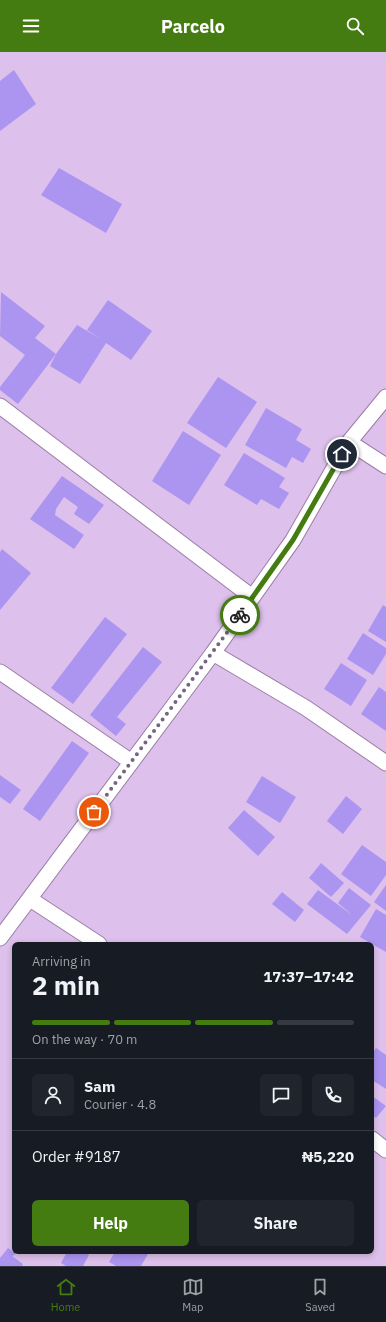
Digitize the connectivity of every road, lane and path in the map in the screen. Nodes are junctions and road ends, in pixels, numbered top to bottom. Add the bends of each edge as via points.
1 (386, 397) edge
2 (0, 406) edge
3 (349, 442) junction
4 (386, 466) edge
5 (252, 597) junction
6 (213, 653) junction
7 (0, 672) edge
8 (130, 761) junction
9 (386, 763) edge
10 (30, 899) junction
11 (5, 921) edge
12 (0, 938) edge
13 (96, 942) edge
14 (374, 1141) edge
15 (386, 1150) edge

1 - 3 street
2 - 5 street
3 - 4 street
3 - 5 street via 293,540
5 - 6 street
6 - 8 street
6 - 9 street via 306,708
7 - 8 street
8 - 10 street
10 - 11 street
10 - 13 street
11 - 12 street
14 - 15 street

